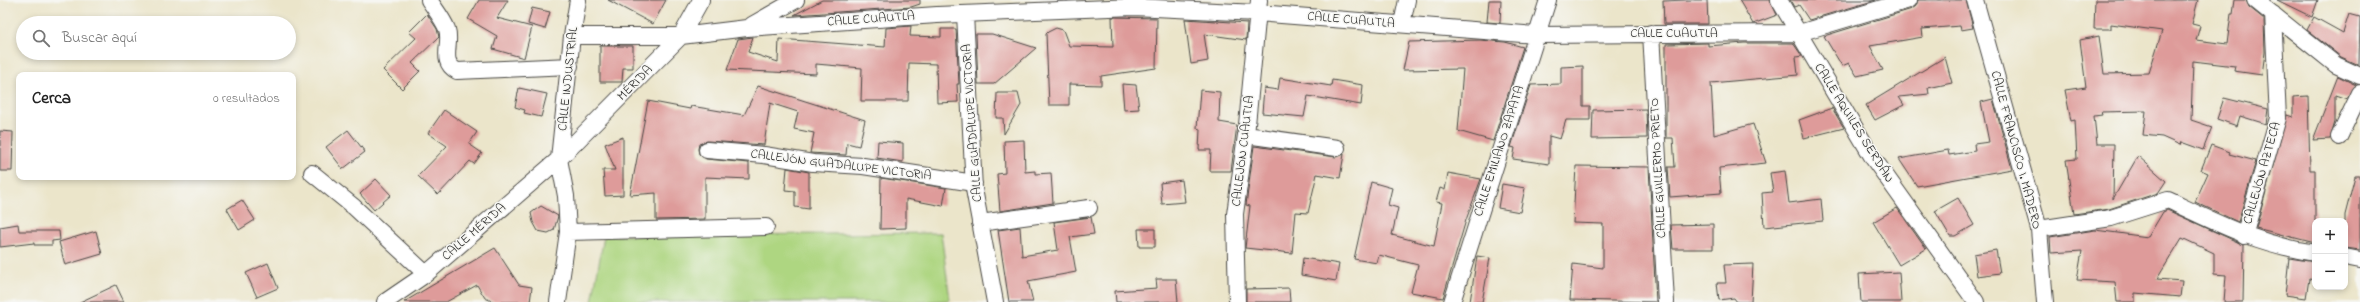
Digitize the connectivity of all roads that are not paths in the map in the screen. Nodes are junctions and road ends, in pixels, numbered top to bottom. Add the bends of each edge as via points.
1 (429, 0) edge
2 (578, 0) edge
3 (701, 0) edge
4 (796, 0) edge
5 (1408, 0) edge
6 (1548, 0) edge
7 (1779, 0) edge
8 (1909, 0) edge
9 (1975, 0) edge
10 (2255, 0) edge
11 (1258, 6) edge
12 (965, 14) junction
13 (2273, 14) junction
14 (1402, 24) junction
15 (747, 28) junction
16 (1651, 33) junction
17 (1799, 33) junction
18 (1536, 34) junction
19 (572, 36) junction
20 (681, 36) junction
21 (570, 66) junction
22 (2360, 76) edge
23 (2360, 93) edge
24 (1246, 135) junction
25 (2340, 137) dead end
26 (1337, 148) dead end
27 (708, 150) dead end
28 (559, 159) junction
29 (312, 173) dead end
30 (974, 183) junction
31 (1089, 208) dead end
32 (980, 223) junction
33 (766, 227) dead end
34 (2039, 229) junction
35 (568, 232) junction
36 (2244, 236) junction
37 (2312, 253) edge
38 (2348, 258) edge
39 (2360, 260) edge
40 (426, 274) junction
41 (385, 302) edge
42 (558, 302) edge
43 (995, 302) edge
44 (1237, 302) edge
45 (1452, 302) edge
46 (1666, 302) edge
47 (1976, 302) edge
48 (2045, 302) edge

1 - 21 street via 447,30 447,59 457,71
2 - 19 street, CALLE INDUSTRIAL
3 - 20 street, MÉRIDA
4 - 15 street
5 - 14 street
6 - 18 street, CALLE EMILIANO ZAPATA
7 - 17 street, CALLE AQUILES SERDÁN
8 - 17 street, CALLE CUAUTLA
9 - 34 street, CALLE FRANCISCO I. MADERO
10 - 13 street
11 - 12 street, CALLE CUAUTLA via 1134,7
11 - 14 street, CALLE CUAUTLA
11 - 24 street, CALLEJÓN CUAUTLA
12 - 15 street, CALLE CUAUTLA
12 - 30 street, CALLE GUADALUPE VICTORIA
13 - 22 street via 2336,65
13 - 36 street, CALLEJÓN AZTECA via 2278,118
14 - 18 street, CALLE CUAUTLA
15 - 20 street, CALLE CUAUTLA
16 - 17 street, CALLE CUAUTLA
16 - 18 street, CALLE CUAUTLA
16 - 46 street, CALLE GUILLERMO PRIETO
17 - 47 street, CALLE AQUILES SERDÁN via 1872,158
18 - 45 street, CALLE EMILIANO ZAPATA
19 - 20 street, CALLE CUAUTLA
19 - 21 street, CALLE INDUSTRIAL
20 - 28 street, MÉRIDA
21 - 28 street, CALLE INDUSTRIAL
23 - 25 street
24 - 26 street
24 - 44 street, CALLEJÓN CUAUTLA via 1235,214
27 - 30 street, CALLEJÓN GUADALUPE VICTORIA via 813,163 863,166
28 - 35 street, CALLE INDUSTRIAL via 566,196
28 - 40 street, CALLE MÉRIDA
29 - 40 street via 354,207
30 - 32 street, CALLE GUADALUPE VICTORIA
31 - 32 street
32 - 43 street, CALLE GUADALUPE VICTORIA
33 - 35 street
34 - 36 street via 2112,218 2168,200
34 - 48 street, CALLE FRANCISCO I. MADERO
35 - 42 street, CALLE INDUSTRIAL
36 - 37 street via 2287,249
38 - 39 street
40 - 41 street, CALLE MÉRIDA

